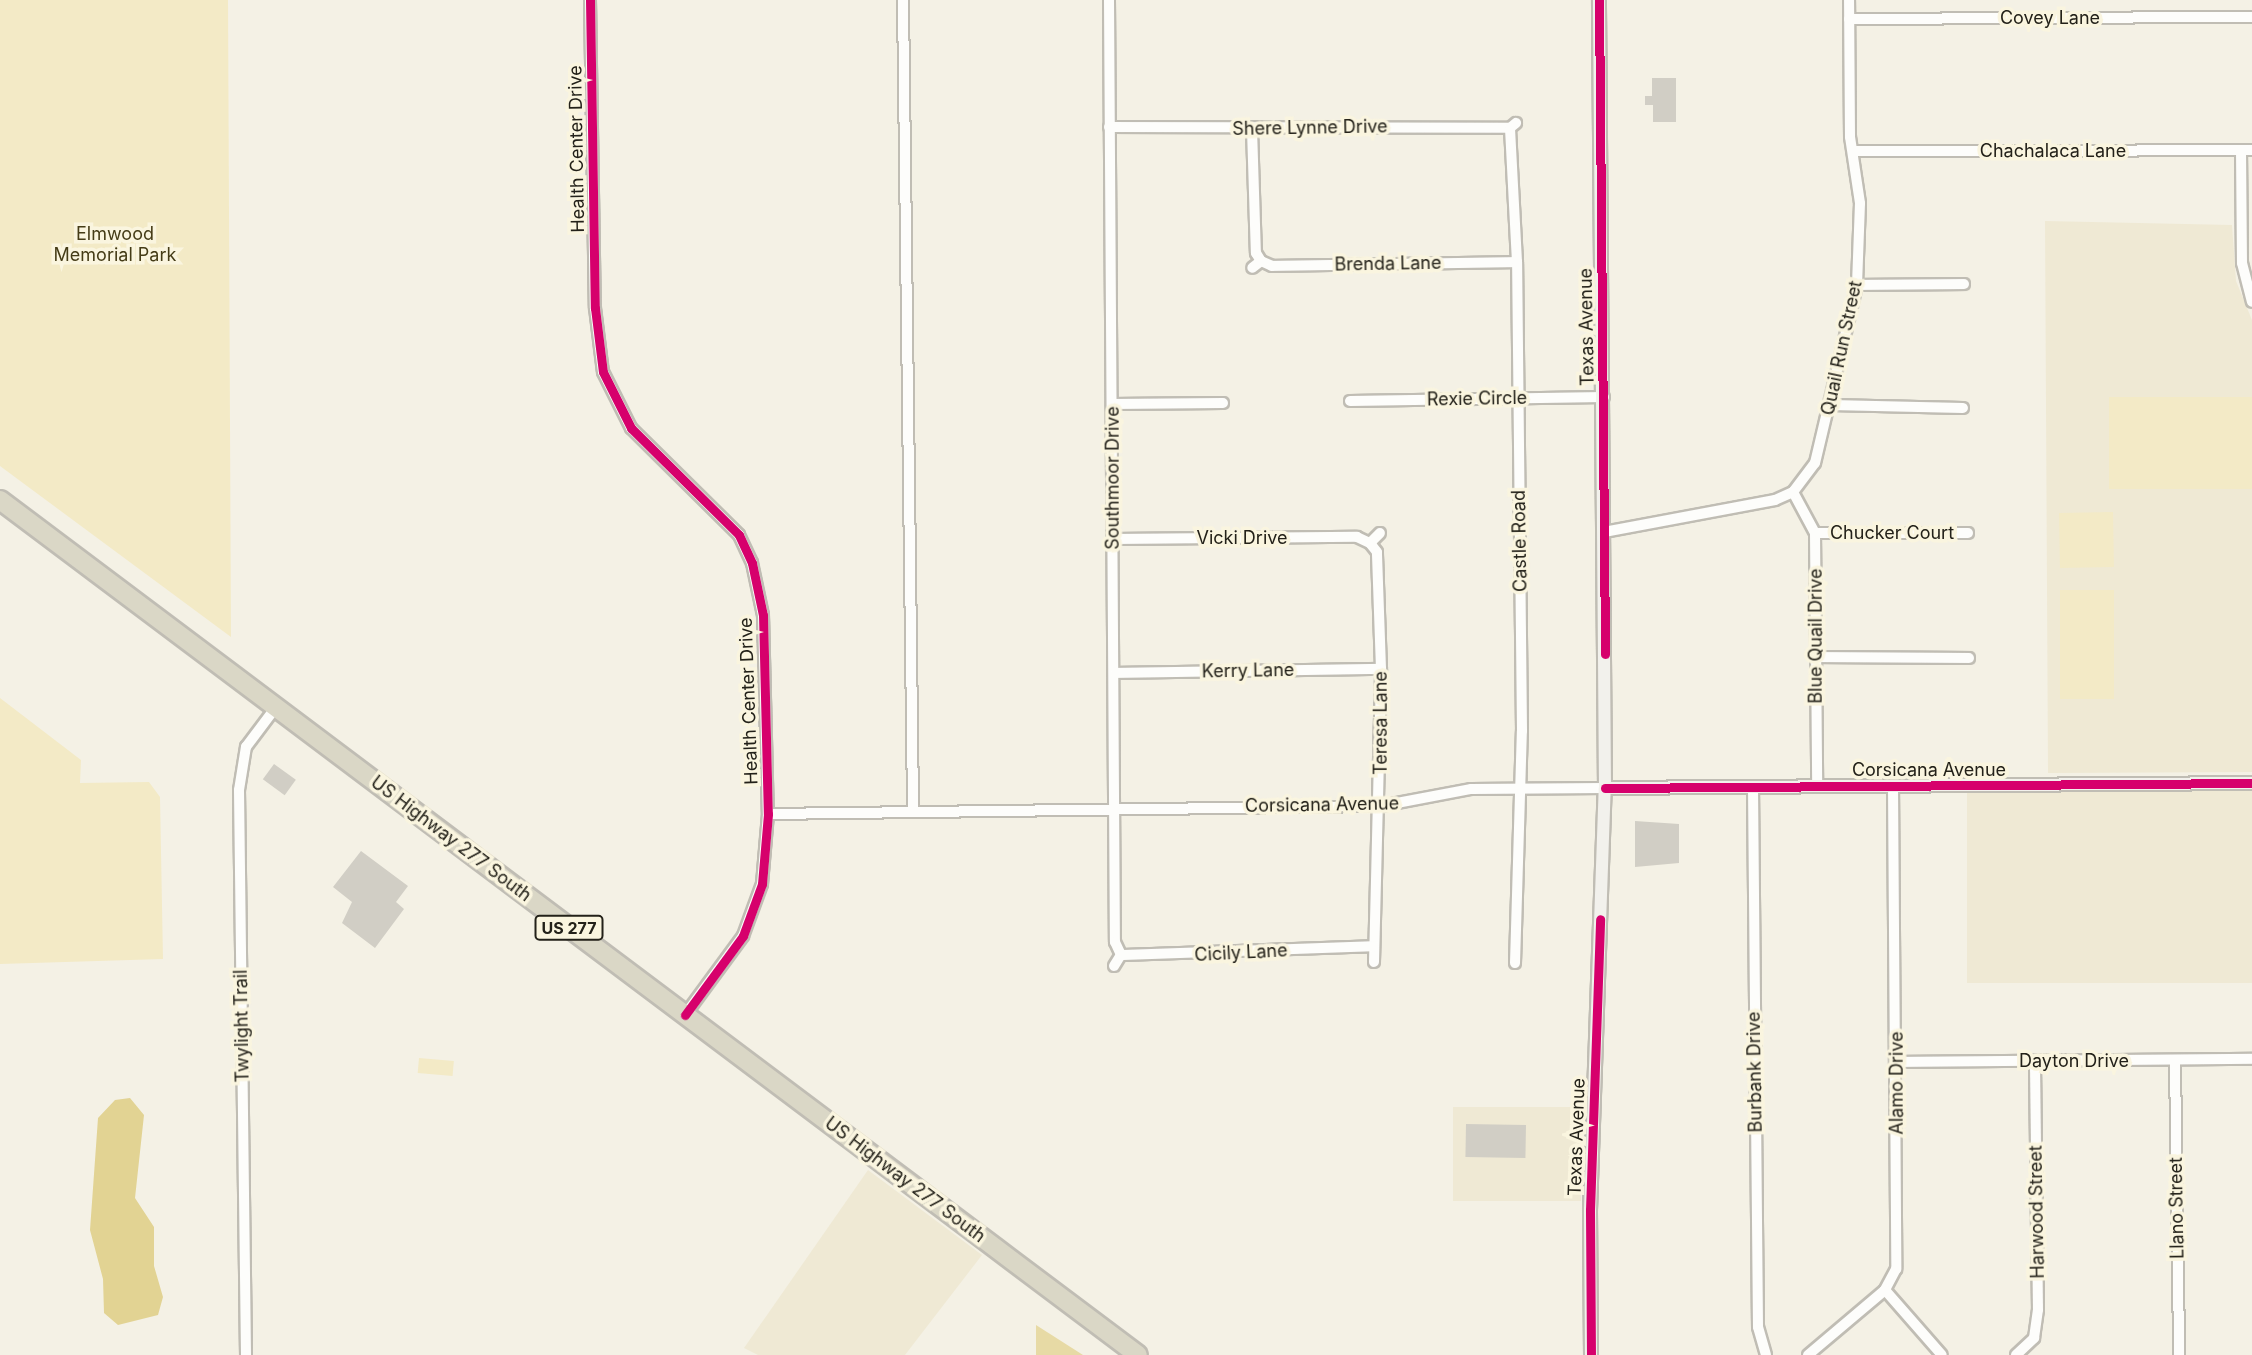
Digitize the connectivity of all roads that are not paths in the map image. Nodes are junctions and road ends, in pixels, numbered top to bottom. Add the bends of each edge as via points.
1 (590, 0) edge
2 (904, 0) edge
3 (1109, 0) edge
4 (1599, 0) edge
5 (1849, 0) edge
6 (2252, 18) edge
7 (1849, 19) junction
8 (1513, 125) joint
9 (1109, 127) junction
10 (1252, 129) junction
11 (2247, 150) edge
12 (1853, 151) junction
13 (1261, 261) junction
14 (1517, 262) junction
15 (1252, 268) dead end
16 (1964, 284) dead end
17 (1857, 285) junction
18 (2252, 302) edge
19 (1604, 397) junction
20 (1518, 398) junction
21 (1350, 401) dead end
22 (1223, 403) dead end
23 (1112, 404) junction
24 (1831, 405) junction
25 (1963, 408) dead end
26 (1793, 492) junction
27 (0, 500) edge
28 (1604, 532) junction
29 (1380, 533) dead end
30 (1815, 533) junction
31 (1968, 533) dead end
32 (1113, 539) junction
33 (1370, 543) junction
34 (1816, 657) junction
35 (1969, 658) dead end
36 (1381, 669) junction
37 (1116, 673) junction
38 (276, 707) junction
39 (2252, 783) edge
40 (1893, 786) junction
41 (1520, 787) junction
42 (1753, 787) junction
43 (1817, 787) junction
44 (1605, 788) junction
45 (1381, 806) junction
46 (1115, 808) junction
47 (913, 811) junction
48 (768, 814) junction
49 (1374, 946) junction
50 (1121, 955) junction
51 (1374, 962) dead end
52 (1515, 963) dead end
53 (1114, 966) dead end
54 (684, 1015) junction
55 (2252, 1059) edge
56 (2175, 1060) junction
57 (2035, 1061) junction
58 (1897, 1062) junction
59 (1885, 1290) junction
60 (246, 1355) edge
61 (1138, 1355) edge
62 (1591, 1355) edge
63 (1766, 1355) edge
64 (1808, 1355) edge
65 (1942, 1355) edge
66 (2016, 1355) edge
67 (2179, 1355) edge

1 - 48 street, Health Center Drive via 595,308 603,372 631,428 721,512 752,562 767,671
2 - 47 street
3 - 9 street, Southmoor Drive
4 - 19 street, Texas Avenue
5 - 7 street, Quail Run Street
6 - 7 street, Covey Lane
7 - 12 street, Quail Run Street
8 - 10 street, Shere Lynne Drive
8 - 14 street, Castle Road
9 - 10 street, Shere Lynne Drive
9 - 23 street, Southmoor Drive
10 - 13 street
11 - 12 street, Chachalaca Lane
11 - 18 street via 2242,263
12 - 17 street, Quail Run Street via 1860,203
13 - 14 street, Brenda Lane via 1272,266
13 - 15 street
14 - 20 street, Castle Road
16 - 17 street
17 - 24 street, Quail Run Street
19 - 20 street, Rexie Circle
19 - 28 street, Texas Avenue
20 - 21 street, Rexie Circle
20 - 41 street, Castle Road
22 - 23 street
23 - 32 street, Southmoor Drive
24 - 25 street
24 - 26 street, Quail Run Street via 1815,463
26 - 28 street via 1762,505 1705,509 1652,527
26 - 30 street, Blue Quail Drive
27 - 38 highway, US Highway 277 South / US 277
28 - 44 street, Texas Avenue
29 - 33 street
30 - 31 street, Chucker Court
30 - 34 street, Blue Quail Drive
32 - 33 street, Vicki Drive via 1357,537
32 - 37 street, Southmoor Drive
33 - 36 street, Teresa Lane via 1377,552
34 - 35 street
34 - 43 street, Blue Quail Drive
36 - 37 street, Kerry Lane
36 - 45 street, Teresa Lane
37 - 46 street, Southmoor Drive
38 - 54 highway, US Highway 277 South / US 277
38 - 60 street, Twylight Trail via 246,747 239,790
39 - 40 street, Corsicana Avenue
40 - 43 street, Corsicana Avenue
40 - 58 street, Alamo Drive
41 - 44 street, Corsicana Avenue
41 - 45 street, Corsicana Avenue via 1471,789
41 - 52 street, Castle Road
42 - 43 street, Corsicana Avenue
42 - 44 street, Corsicana Avenue
42 - 63 street, Burbank Drive via 1758,1327
44 - 62 street, Texas Avenue via 1590,1210
45 - 46 street, Corsicana Avenue
45 - 49 street, Teresa Lane
46 - 47 street, Corsicana Avenue
46 - 50 street, Southmoor Drive via 1115,942
47 - 48 street, Corsicana Avenue
48 - 54 street, Health Center Drive via 767,852 754,912 743,936
49 - 50 street, Cicily Lane
49 - 51 street, Teresa Lane
50 - 53 street
54 - 61 highway, US Highway 277 South / US 277
55 - 56 street, Dayton Drive
56 - 57 street, Dayton Drive
56 - 67 street, Llano Street
57 - 58 street, Dayton Drive
57 - 66 street, Harwood Street via 2038,1310 2034,1338
58 - 59 street, Alamo Drive via 1896,1269
59 - 64 street
59 - 65 street

